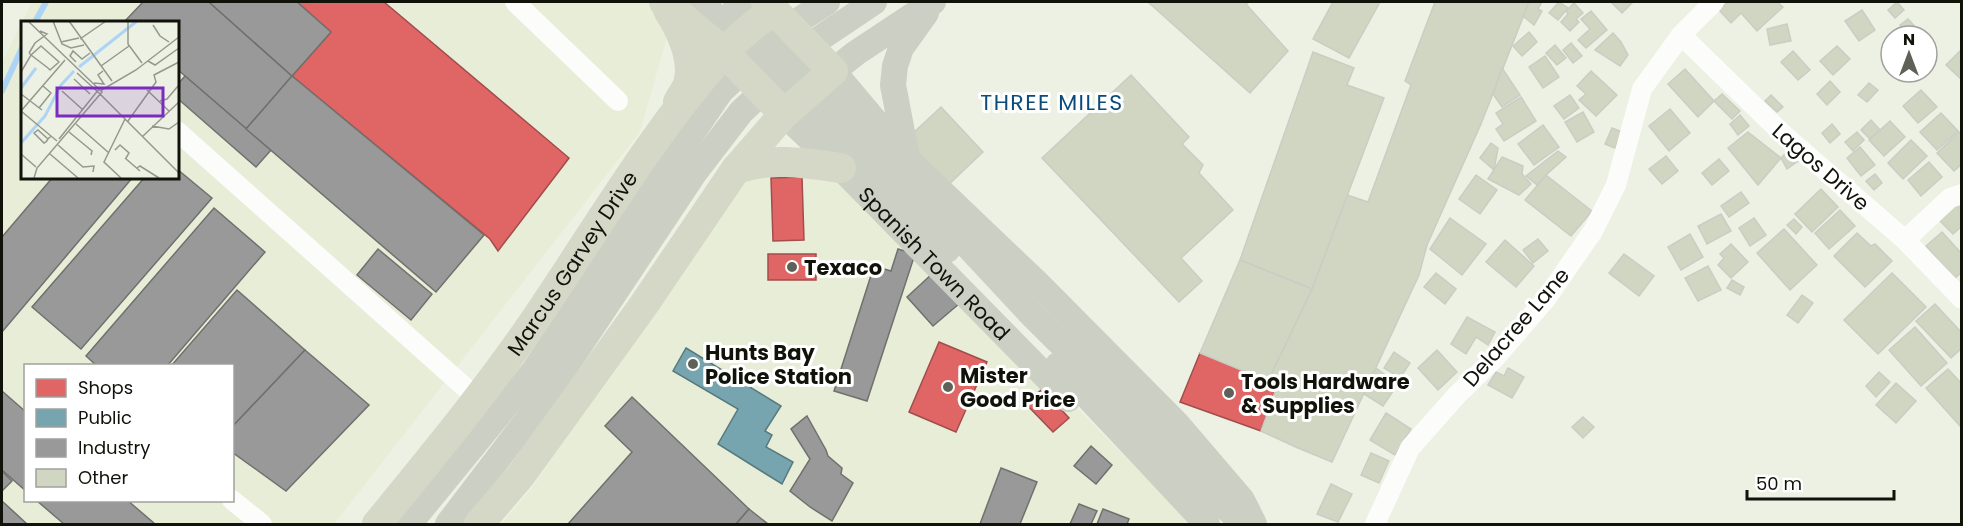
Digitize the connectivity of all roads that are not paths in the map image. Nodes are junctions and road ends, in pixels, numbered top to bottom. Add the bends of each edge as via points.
1 (515, 2) edge
2 (663, 2) edge
3 (701, 2) edge
4 (736, 2) edge
5 (827, 2) edge
6 (874, 2) edge
7 (934, 2) edge
8 (1714, 2) edge
9 (780, 8) edge
10 (1681, 35) junction
11 (724, 52) junction
12 (833, 71) junction
13 (618, 101) dead end
14 (784, 114) junction
15 (666, 126) junction
16 (178, 132) edge
17 (907, 159) junction
18 (841, 168) junction
19 (736, 169) junction
20 (1962, 194) edge
21 (1905, 240) junction
22 (1962, 299) edge
23 (1025, 319) junction
24 (478, 399) junction
25 (233, 502) edge
26 (262, 525) edge
27 (377, 525) edge
28 (409, 525) edge
29 (448, 525) edge
30 (479, 525) edge
31 (1206, 525) edge
32 (1243, 525) edge
33 (1254, 525) edge
34 (1375, 525) edge

1 - 13 street
2 - 11 highway, Spanish Town Road
2 - 15 highway via 680,28 689,70 687,85
3 - 23 main road, Spanish Town Road
4 - 23 main road, Spanish Town Road via 790,55
5 - 9 main road
6 - 29 main road via 816,41 741,112 695,172 548,393
7 - 12 main road
7 - 17 main road via 901,48 895,66 893,86
8 - 10 street, Delacree Lane
9 - 11 highway, Marcus Garvey Drive
9 - 12 highway
9 - 28 main road, Marcus Garvey Drive via 534,371
10 - 21 street, Lagos Drive via 1783,135
10 - 34 street, Delacree Lane via 1642,89 1616,185 1593,231 1546,299 1410,448
11 - 14 highway, Spanish Town Road
11 - 15 highway, Marcus Garvey Drive
12 - 14 highway
12 - 17 main road
14 - 18 main road, Spanish Town Road
14 - 19 highway
15 - 24 highway, Marcus Garvey Drive
16 - 24 street
17 - 33 main road via 1177,424 1242,500
18 - 19 highway via 774,162
18 - 31 main road, Spanish Town Road via 1078,410
19 - 30 highway via 521,475
20 - 21 street via 1950,198
21 - 22 street, Lagos Drive
23 - 31 main road, Spanish Town Road
23 - 32 main road, Spanish Town Road
24 - 27 highway, Marcus Garvey Drive
25 - 26 street

